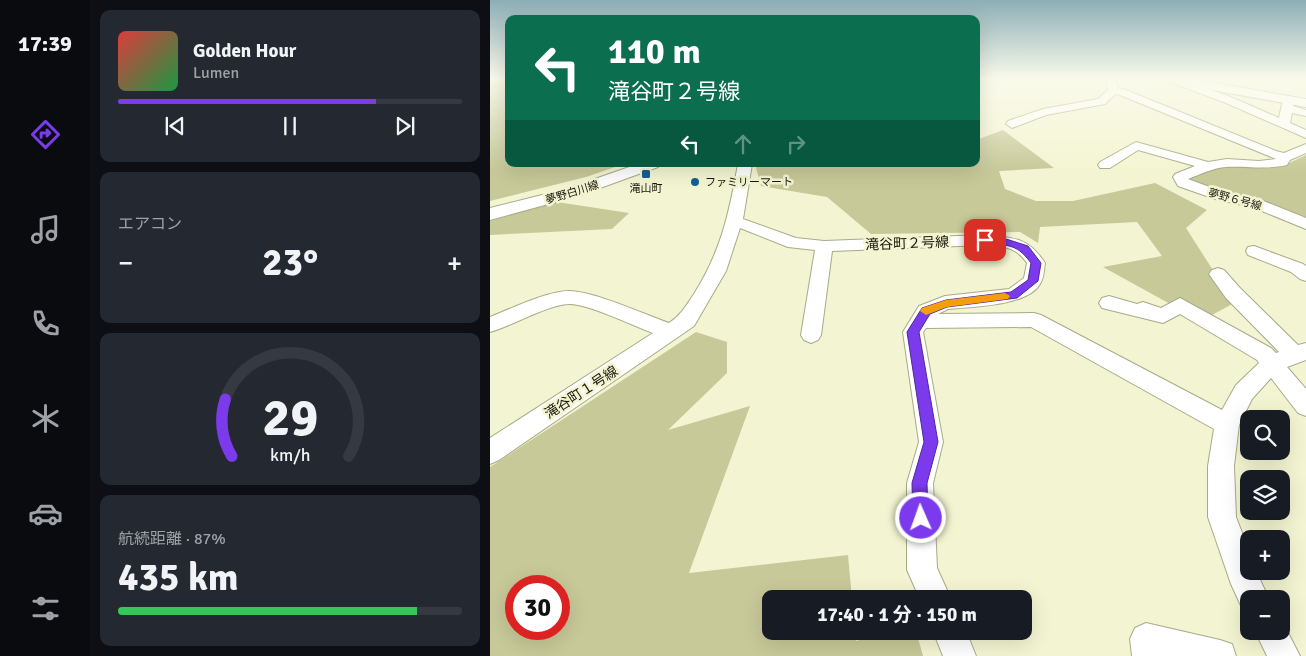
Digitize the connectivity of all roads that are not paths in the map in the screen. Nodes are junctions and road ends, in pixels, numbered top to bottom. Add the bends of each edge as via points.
1 (1057, 110) edge
2 (1165, 110) edge
3 (1249, 110) edge
4 (1286, 110) edge
5 (1012, 124) dead end
6 (1284, 125) junction
7 (1306, 134) edge
8 (1306, 148) edge
9 (1285, 157) junction
10 (1105, 166) dead end
11 (1208, 166) junction
12 (645, 167) edge
13 (744, 167) edge
14 (490, 214) edge
15 (735, 221) junction
16 (1306, 224) edge
17 (824, 246) junction
18 (1254, 251) dead end
19 (1218, 274) dead end
20 (1306, 275) edge
21 (1109, 303) dead end
22 (919, 321) junction
23 (490, 325) edge
24 (672, 332) junction
25 (810, 334) dead end
26 (1300, 353) edge
27 (1271, 364) junction
28 (1306, 406) edge
29 (1227, 424) junction
30 (490, 452) edge
31 (932, 590) edge
32 (1249, 590) edge
33 (953, 640) edge
34 (1276, 640) edge
35 (960, 656) edge
36 (1148, 656) edge
37 (1220, 656) edge
38 (1284, 656) edge

1 - 5 street
2 - 9 street
3 - 6 street
4 - 6 street
6 - 7 street
8 - 9 street, 夢野６号線
9 - 11 street, 夢野６号線 via 1282,162 1259,165 1227,163
10 - 11 street via 1136,146
11 - 16 street, 夢野６号線 via 1180,177 1183,183 1220,196 1256,203
12 - 14 street, 夢野白川線 via 583,189
13 - 15 street, 滝谷町１号線
15 - 17 street, 滝谷町２号線 via 794,244
15 - 24 street, 滝谷町１号線 via 716,271 686,321
17 - 22 street, 滝谷町２号線 via 1006,242 1025,248 1036,263 1033,281 1014,295 946,303 926,311
17 - 25 street
18 - 20 street via 1297,268
19 - 26 street via 1233,293
21 - 27 street via 1163,316 1180,304 1264,354
22 - 29 street via 1034,320
22 - 31 street via 913,332 931,442 920,483 922,570
23 - 24 street via 569,297 586,300
24 - 30 street, 滝谷町１号線
26 - 27 street
27 - 28 street
27 - 29 street via 1244,392
29 - 32 street via 1221,466 1222,517
33 - 35 street
34 - 38 street
36 - 37 street via 1146,639

